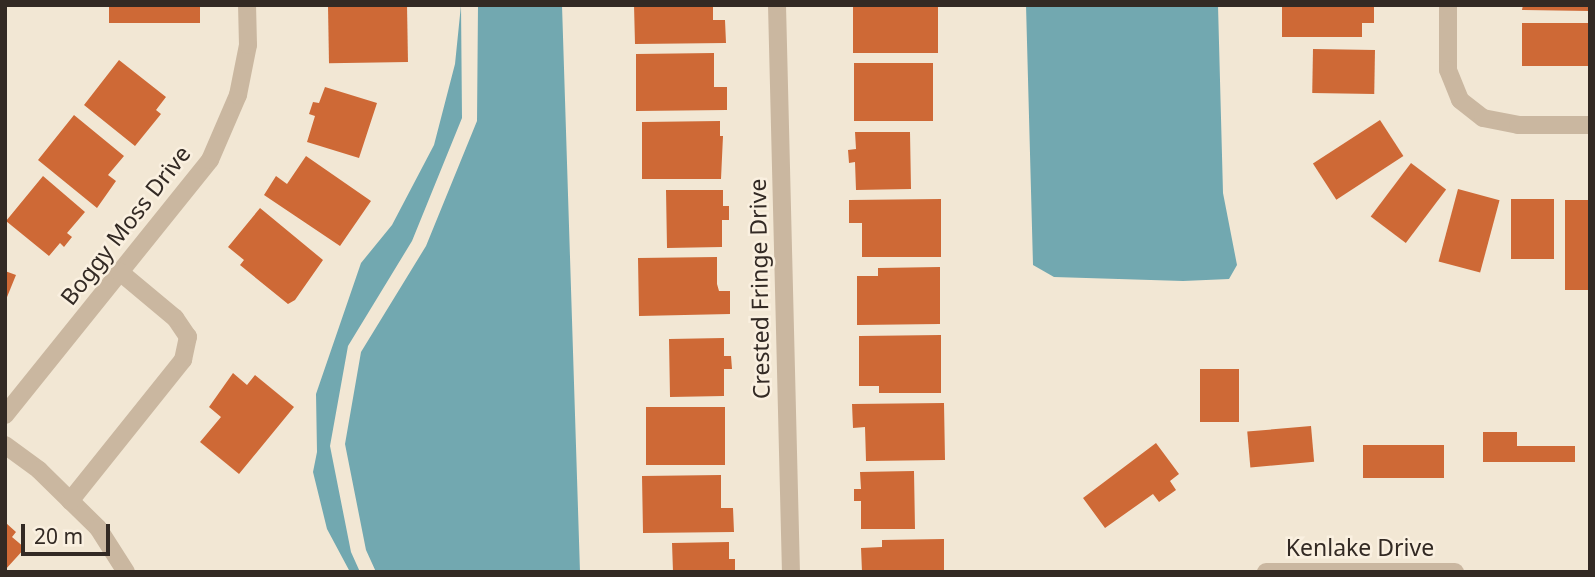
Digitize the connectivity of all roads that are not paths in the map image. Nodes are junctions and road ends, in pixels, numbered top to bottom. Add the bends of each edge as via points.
1 (247, 5) edge
2 (777, 5) edge
3 (1448, 5) edge
4 (1590, 125) edge
5 (120, 272) junction
6 (5, 415) edge
7 (5, 445) edge
8 (70, 501) junction
9 (126, 572) edge
10 (791, 572) edge
11 (1266, 572) edge
12 (1455, 572) edge

1 - 5 street, Boggy Moss Drive via 248,46 238,95 210,160
2 - 10 street, Crested Fringe Drive
3 - 4 street via 1448,70 1460,100 1483,118 1506,123
5 - 6 street, Boggy Moss Drive
5 - 8 street via 175,318 188,337 183,360
7 - 8 street
8 - 9 street via 98,528
11 - 12 street, Kenlake Drive

